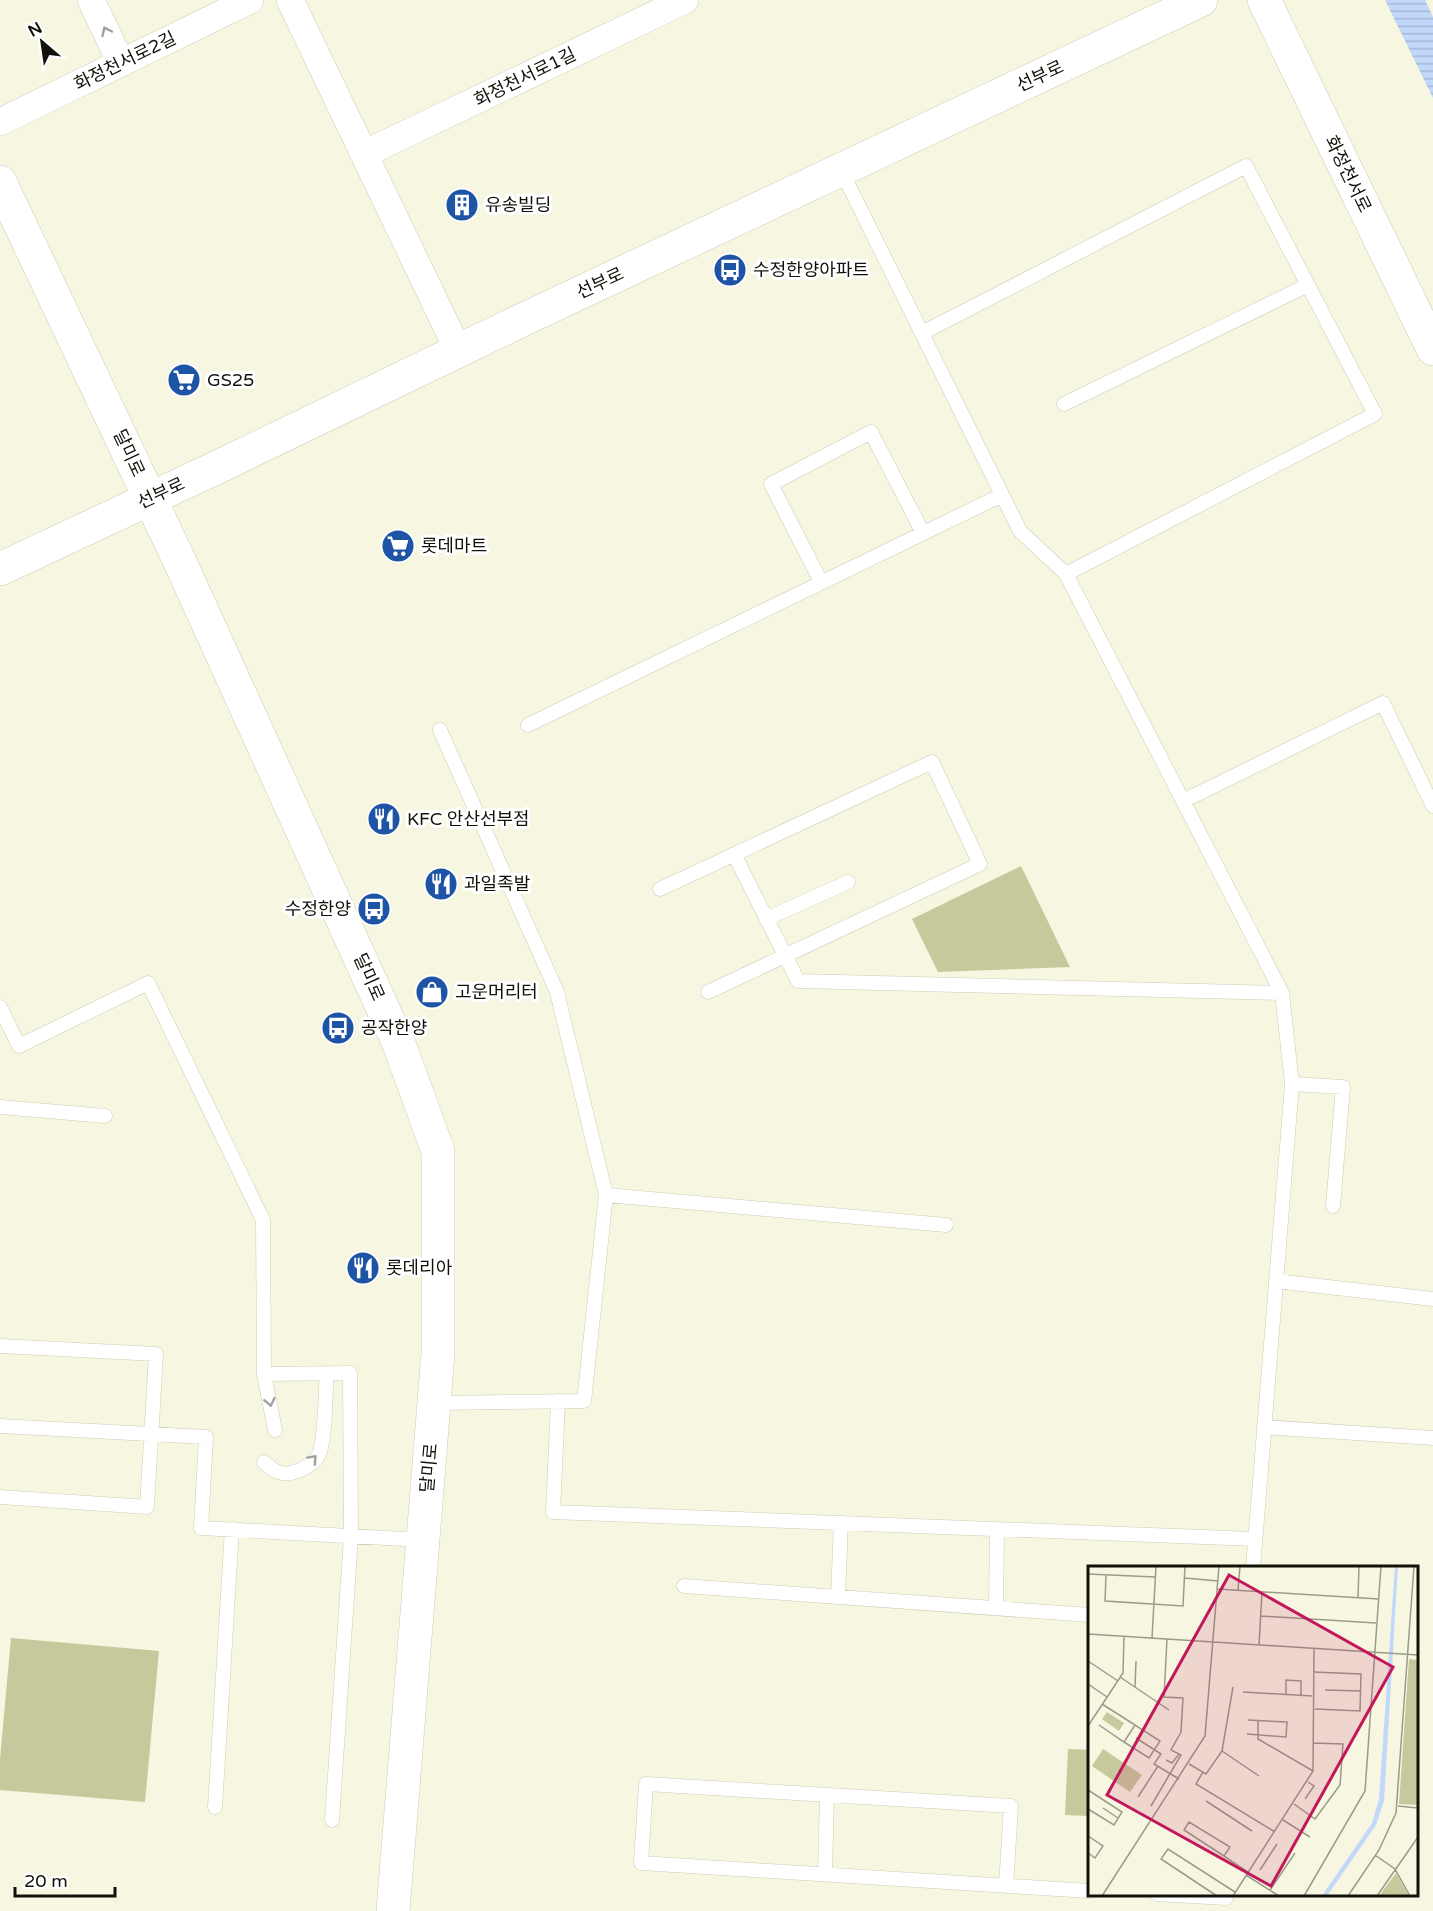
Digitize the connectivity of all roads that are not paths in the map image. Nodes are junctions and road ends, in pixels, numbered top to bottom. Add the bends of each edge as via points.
1 (91, 0) edge
2 (250, 0) edge
3 (290, 0) edge
4 (685, 0) edge
5 (1201, 0) edge
6 (1264, 0) edge
7 (121, 63) junction
8 (0, 122) edge
9 (364, 153) junction
10 (841, 170) junction
11 (0, 182) edge
12 (1308, 285) junction
13 (922, 333) junction
14 (1433, 349) edge
15 (459, 350) junction
16 (1064, 404) dead end
17 (1002, 495) junction
18 (150, 498) junction
19 (923, 533) junction
20 (0, 568) edge
21 (1066, 574) junction
22 (821, 582) junction
23 (528, 725) dead end
24 (440, 730) dead end
25 (1183, 801) junction
26 (1433, 806) edge
27 (734, 854) junction
28 (848, 882) dead end
29 (660, 889) dead end
30 (766, 919) junction
31 (785, 955) junction
32 (708, 992) dead end
33 (1282, 993) junction
34 (0, 1007) edge
35 (1292, 1084) junction
36 (0, 1107) edge
37 (105, 1116) dead end
38 (606, 1195) junction
39 (1333, 1206) dead end
40 (946, 1224) dead end
41 (1276, 1281) junction
42 (1433, 1299) edge
43 (0, 1346) edge
44 (264, 1374) junction
45 (327, 1374) junction
46 (558, 1401) junction
47 (434, 1403) junction
48 (0, 1426) edge
49 (1264, 1427) junction
50 (275, 1430) dead end
51 (152, 1434) junction
52 (1433, 1438) edge
53 (264, 1462) dead end
54 (0, 1497) edge
55 (841, 1523) junction
56 (232, 1529) junction
57 (997, 1529) junction
58 (351, 1536) junction
59 (1255, 1539) junction
60 (423, 1540) junction
61 (1252, 1566) edge
62 (684, 1586) dead end
63 (838, 1597) junction
64 (996, 1608) junction
65 (1088, 1615) edge
66 (827, 1795) junction
67 (215, 1807) dead end
68 (332, 1820) dead end
69 (825, 1874) junction
70 (1006, 1886) junction
71 (1088, 1891) edge
72 (1177, 1896) edge
73 (1226, 1901) edge
74 (393, 1911) edge

7 -> 1 street
2 - 7 street, 화정천서로2길
3 - 9 street
4 - 9 street, 화정천서로1길
5 - 10 street, 선부로
6 - 14 street, 화정천서로
7 - 8 street, 화정천서로2길
9 - 15 street
10 - 13 lane
10 - 15 street, 선부로
11 - 18 street, 달미로
12 - 13 lane via 1246,166
12 - 16 lane
12 - 21 lane via 1375,414
13 - 17 lane
15 - 18 street, 선부로
17 - 19 lane
17 - 21 lane via 1020,531
18 - 20 street, 선부로
18 - 47 street, 달미로 via 399,1044 438,1151 438,1353
19 - 22 lane
19 - 22 lane via 871,432 771,484
21 - 25 lane
22 - 23 lane
24 - 38 lane via 557,992
25 - 26 lane via 1383,704
25 - 33 lane
27 - 29 lane
27 - 30 lane
27 - 31 lane via 932,762 980,864
28 - 30 lane
30 - 31 lane
31 - 32 lane
31 - 33 lane via 798,981
33 - 35 lane
34 - 44 lane via 19,1046 147,983 263,1220
35 - 39 lane via 1343,1087
35 - 41 lane
36 - 37 lane
38 - 40 lane
38 - 46 lane via 584,1401
41 - 42 lane
41 - 49 lane
43 - 51 lane via 156,1354
44 - 45 lane
44 -> 50 lane
53 -> 45 lane via 284,1475 298,1471 318,1457
45 - 58 lane via 350,1373
46 - 47 lane
46 - 55 lane via 553,1512
47 - 60 street, 달미로
48 - 51 lane
49 - 52 lane
49 - 59 lane
51 - 54 lane via 147,1507
51 - 56 lane via 206,1437 201,1528
55 - 57 lane
55 - 63 lane
56 - 58 lane
56 - 67 lane
57 - 59 lane
57 - 64 lane
58 - 60 lane
58 - 68 lane
59 - 61 lane
60 - 74 street, 달미로
62 - 63 lane
63 - 64 lane
64 - 65 lane
66 - 69 lane
66 - 69 lane via 646,1784 641,1863
66 - 70 lane via 1011,1806
69 - 70 lane
70 - 71 lane
72 - 73 lane

